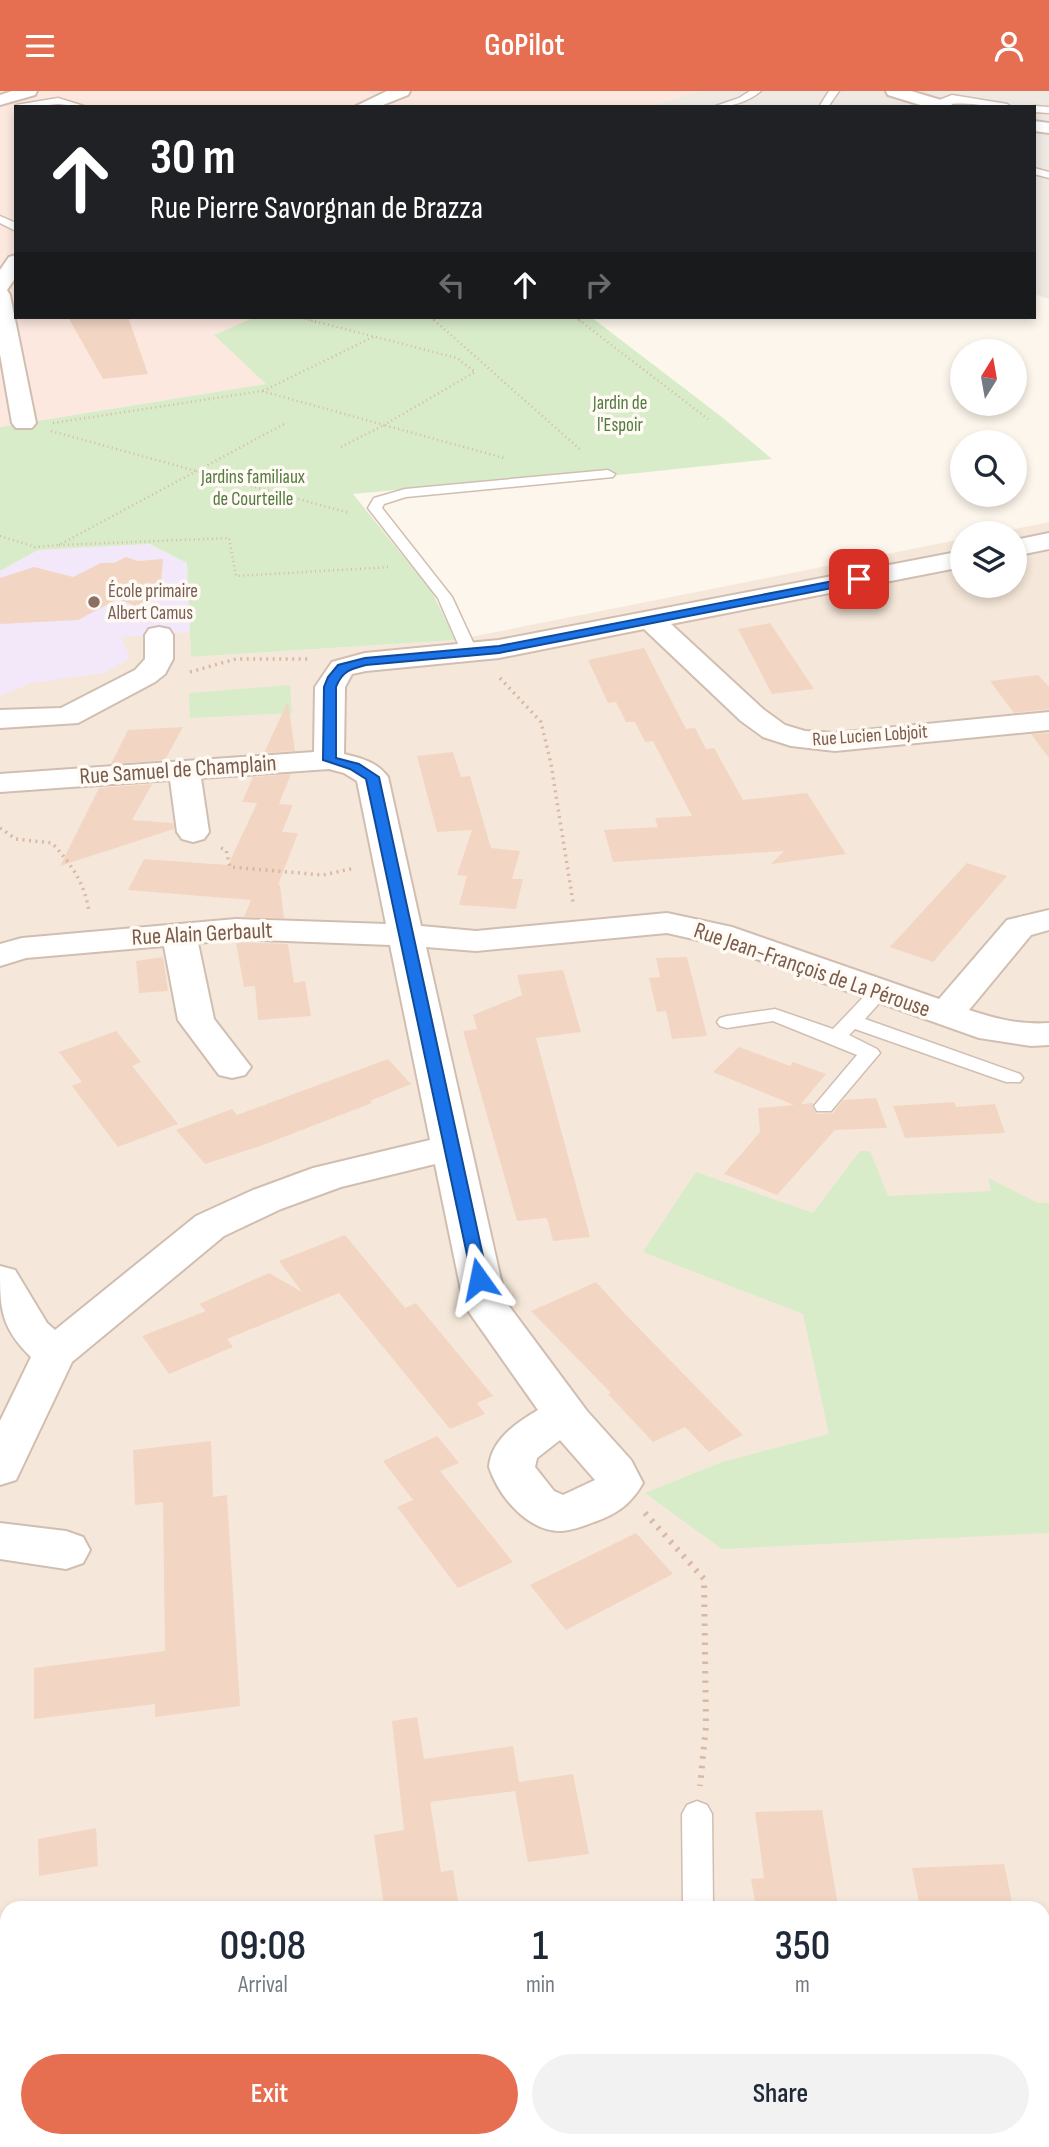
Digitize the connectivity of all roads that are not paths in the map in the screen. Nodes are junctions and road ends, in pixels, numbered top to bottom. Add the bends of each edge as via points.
1 (402, 91) edge
2 (757, 91) edge
3 (894, 91) edge
4 (1, 99) edge
5 (24, 101) edge
6 (945, 102) edge
7 (75, 105) edge
8 (367, 105) edge
9 (724, 105) edge
10 (982, 105) edge
11 (14, 264) edge
12 (0, 286) edge
13 (0, 295) edge
14 (39, 425) road end
15 (608, 474) road end
16 (1049, 541) edge
17 (1027, 546) edge
18 (950, 561) edge
19 (651, 620) junction
20 (159, 635) dead end
21 (470, 653) junction
22 (0, 719) edge
23 (1049, 721) edge
24 (342, 763) junction
25 (184, 769) junction
26 (0, 783) edge
27 (193, 832) road end
28 (1049, 920) edge
29 (181, 933) junction
30 (406, 935) junction
31 (0, 955) edge
32 (880, 991) junction
33 (945, 1015) junction
34 (852, 1021) junction
35 (727, 1022) dead end
36 (1049, 1034) edge
37 (836, 1037) junction
38 (232, 1067) dead end
39 (1013, 1078) dead end
40 (824, 1106) dead end
41 (451, 1149) junction
42 (0, 1280) edge
43 (55, 1353) junction
44 (566, 1415) junction
45 (0, 1468) edge
46 (0, 1542) edge
47 (66, 1550) dead end
48 (697, 1814) road end
49 (698, 1901) edge

1 - 8 street
2 - 9 lane
3 - 6 street
4 - 5 street
5 - 7 lane
6 - 10 lane
11 - 12 street
13 - 14 street
15 - 21 lane via 391,496 379,501 375,508 445,597
16 - 17 street
18 - 19 street
19 - 21 street
19 - 23 street, Rue Lucien Lobjoit via 752,715 774,731 802,740 835,742
20 - 22 street via 159,663 145,676 67,717
21 - 24 street via 365,661 342,668 330,687
24 - 25 street, Rue Samuel de Champlain
24 - 30 street via 372,777
25 - 26 street, Rue Samuel de Champlain
25 - 27 street
28 - 33 street via 1020,927
29 - 30 street, Rue Alain Gerbault via 236,929
29 - 31 street, Rue Alain Gerbault via 22,948
29 - 38 street via 196,1020
30 - 32 street, Rue Jean-François de La Pérouse via 477,941 667,923 701,929
30 - 41 street
32 - 33 street, Rue Jean-François de La Pérouse
32 - 34 lane
33 - 36 street, Rue Jean-François de La Pérouse via 992,1030
34 - 37 lane
34 - 39 lane
35 - 37 lane via 775,1015
37 - 40 lane via 870,1053
41 - 43 street via 349,1171 240,1210 210,1226
41 - 44 street via 485,1305
42 - 43 street via 32,1334
43 - 45 street
44 - 44 street via 527,1440 513,1459 512,1469 542,1507 572,1514 613,1493 620,1483
46 - 47 street
48 - 49 lane

